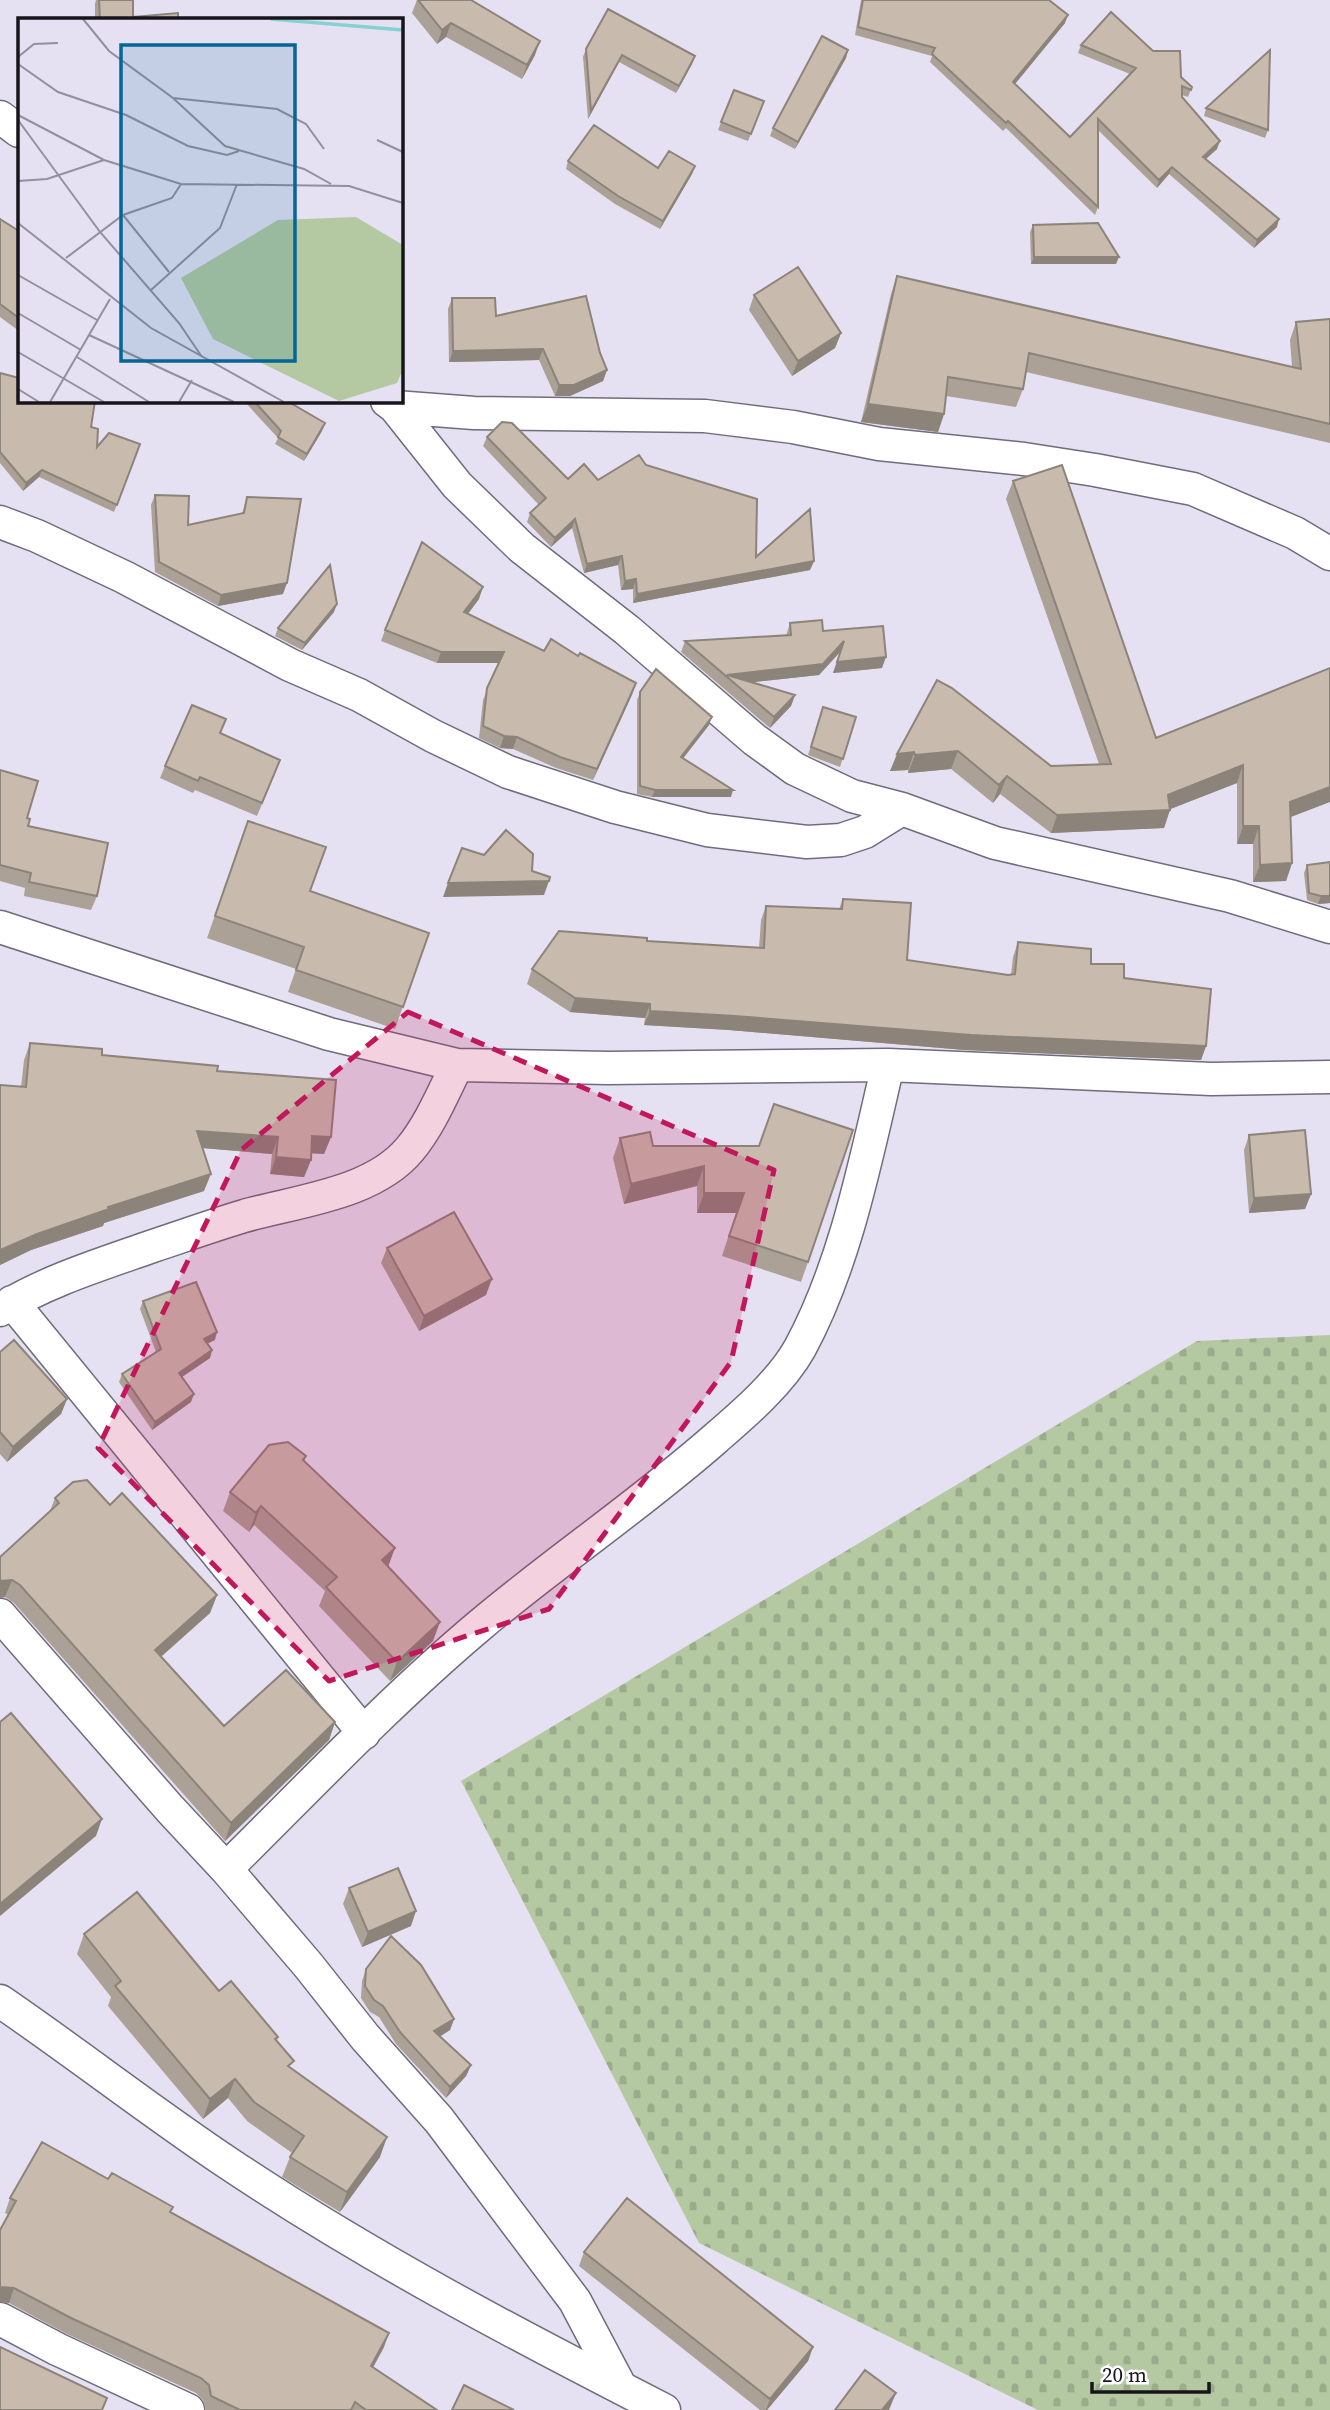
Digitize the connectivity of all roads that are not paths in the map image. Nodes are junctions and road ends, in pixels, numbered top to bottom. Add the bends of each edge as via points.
1 (0, 117) edge
2 (18, 130) edge
3 (391, 404) edge
4 (0, 522) edge
5 (1330, 554) edge
6 (902, 809) junction
7 (0, 927) edge
8 (1330, 927) edge
9 (457, 1065) junction
10 (888, 1065) junction
11 (1330, 1077) edge
12 (6, 1306) edge
13 (0, 1615) edge
14 (364, 1732) junction
15 (226, 1869) junction
16 (0, 2001) edge
17 (0, 2319) edge
18 (621, 2388) junction
19 (188, 2410) edge
20 (664, 2410) edge

1 - 2 street
3 - 5 street via 474,413 705,416 879,444 1084,468 1194,489 1295,533
3 - 6 street via 457,485 522,548 755,740 822,784
4 - 6 street via 124,577 508,772 615,807 707,830 807,842 841,840 865,832
6 - 8 street via 995,844 1230,896
7 - 9 street via 329,1034
9 - 10 street
9 - 12 street via 426,1126 410,1150 389,1168 339,1193 245,1216 140,1251
10 - 11 street via 1211,1079
10 - 14 street via 855,1207 799,1350 758,1401 686,1464 479,1627
12 - 14 street
13 - 15 street
14 - 15 street
15 - 18 street via 468,2158 575,2301
16 - 18 street via 225,2161 342,2235
17 - 19 street
18 - 20 street

